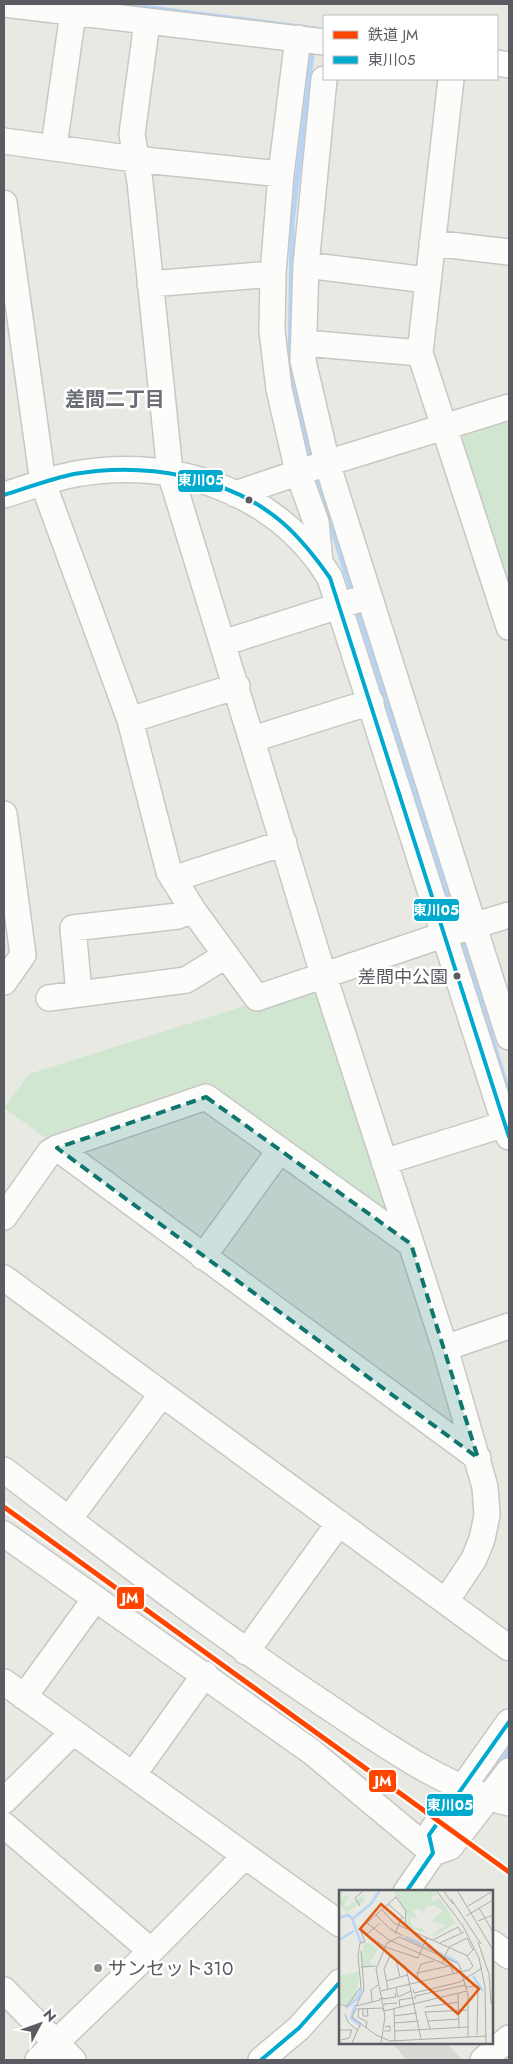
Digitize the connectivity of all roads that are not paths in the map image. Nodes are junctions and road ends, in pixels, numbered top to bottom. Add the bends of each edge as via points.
1 (4, 4) edge
2 (73, 13) junction
3 (147, 22) junction
4 (298, 38) junction
5 (323, 42) edge
6 (324, 80) edge
7 (451, 80) edge
8 (4, 140) edge
9 (54, 146) junction
10 (134, 159) junction
11 (281, 174) junction
12 (4, 203) edge
13 (432, 243) junction
14 (509, 252) edge
15 (306, 265) junction
16 (273, 274) junction
17 (427, 280) junction
18 (150, 284) junction
19 (304, 343) junction
20 (420, 353) junction
21 (509, 407) edge
22 (442, 427) junction
23 (327, 463) junction
24 (170, 472) junction
25 (298, 472) junction
26 (43, 483) junction
27 (235, 494) junction
28 (4, 495) edge
29 (320, 562) junction
30 (369, 597) junction
31 (339, 606) junction
32 (509, 627) edge
33 (223, 643) junction
34 (236, 686) junction
35 (371, 702) junction
36 (130, 720) junction
37 (253, 740) junction
38 (4, 814) edge
39 (284, 843) junction
40 (173, 879) junction
41 (192, 910) junction
42 (509, 916) edge
43 (475, 926) junction
44 (446, 934) junction
45 (225, 956) junction
46 (324, 976) junction
47 (4, 982) edge
48 (79, 993) junction
49 (49, 998) dead end
50 (509, 1037) edge
51 (507, 1131) edge
52 (56, 1148) junction
53 (280, 1150) junction
54 (384, 1162) junction
55 (4, 1217) edge
56 (411, 1244) junction
57 (203, 1257) junction
58 (4, 1278) edge
59 (509, 1326) edge
60 (445, 1348) junction
61 (162, 1394) junction
62 (478, 1458) junction
63 (4, 1470) edge
64 (498, 1514) edge
65 (69, 1520) junction
66 (339, 1523) junction
67 (4, 1534) edge
68 (95, 1599) junction
69 (446, 1601) junction
70 (509, 1648) edge
71 (246, 1652) junction
72 (204, 1674) junction
73 (4, 1682) edge
74 (24, 1697) junction
75 (509, 1722) edge
76 (73, 1732) junction
77 (509, 1771) edge
78 (132, 1775) junction
79 (462, 1788) junction
80 (498, 1800) edge
81 (4, 1801) edge
82 (4, 1825) edge
83 (433, 1853) junction
84 (245, 1856) junction
85 (413, 1889) edge
86 (339, 1923) edge
87 (493, 1944) edge
88 (151, 1951) junction
89 (509, 1956) edge
90 (339, 1983) edge
91 (4, 1990) edge
92 (509, 2038) edge
93 (65, 2052) edge
94 (276, 2056) edge
95 (38, 2060) edge
96 (483, 2060) edge

1 - 2 street
2 - 3 street
2 - 9 street
3 - 4 street
3 - 10 street via 132,134
4 - 5 street
4 - 11 street
6 - 15 street
7 - 13 street
8 - 9 street
9 - 10 street
10 - 11 street
10 - 18 street via 140,182
11 - 16 street
12 - 26 street
13 - 14 street
13 - 17 street
15 - 17 street
15 - 19 street
16 - 18 street
16 - 25 street via 272,332 279,389
17 - 20 street
18 - 24 street
19 - 20 street
19 - 23 street via 303,361
20 - 22 street
21 - 22 street
22 - 23 street
22 - 32 street
23 - 25 street
23 - 30 street
24 - 26 street via 104,470
24 - 27 street
24 - 33 street
25 - 27 street
25 - 29 street via 316,522
26 - 28 street
26 - 36 street
27 - 29 street via 284,524
29 - 31 street via 330,578
30 - 31 street
30 - 43 street
31 - 33 street
31 - 35 street
33 - 34 street
34 - 36 street
34 - 37 street
35 - 37 street
35 - 44 street
36 - 40 street
37 - 39 street
38 - 47 street via 23,955
39 - 40 street
39 - 46 street
40 - 41 street
41 - 45 street
41 - 48 street via 178,916 73,928
42 - 43 street
43 - 44 street
43 - 50 street
44 - 46 street
44 - 51 street
45 - 46 street via 257,998
45 - 48 street via 186,980
46 - 54 street
48 - 49 street
51 - 54 street
52 - 53 street via 206,1097
52 - 55 street
52 - 57 street
53 - 56 street
53 - 57 street
54 - 56 street
56 - 60 street
57 - 62 street
58 - 61 street
59 - 60 street
60 - 62 street
61 - 65 street
61 - 66 street
62 - 64 street via 485,1487
63 - 65 street
64 - 69 street
65 - 71 street
66 - 69 street
66 - 71 street
67 - 68 street
68 - 72 street
68 - 74 street
69 - 70 street
71 - 79 street via 399,1754
72 - 78 street
72 - 83 street via 312,1752
73 - 74 street
74 - 76 street
75 - 79 street
76 - 78 street
76 - 81 street
77 - 80 street
78 - 84 street
79 - 80 street
79 - 83 street via 429,1836
80 - 83 street via 450,1847
82 - 88 street
83 - 85 street
84 - 86 street
84 - 88 street
87 - 89 street
88 - 93 street
90 - 94 street
91 - 93 street
92 - 96 street
93 - 95 street

